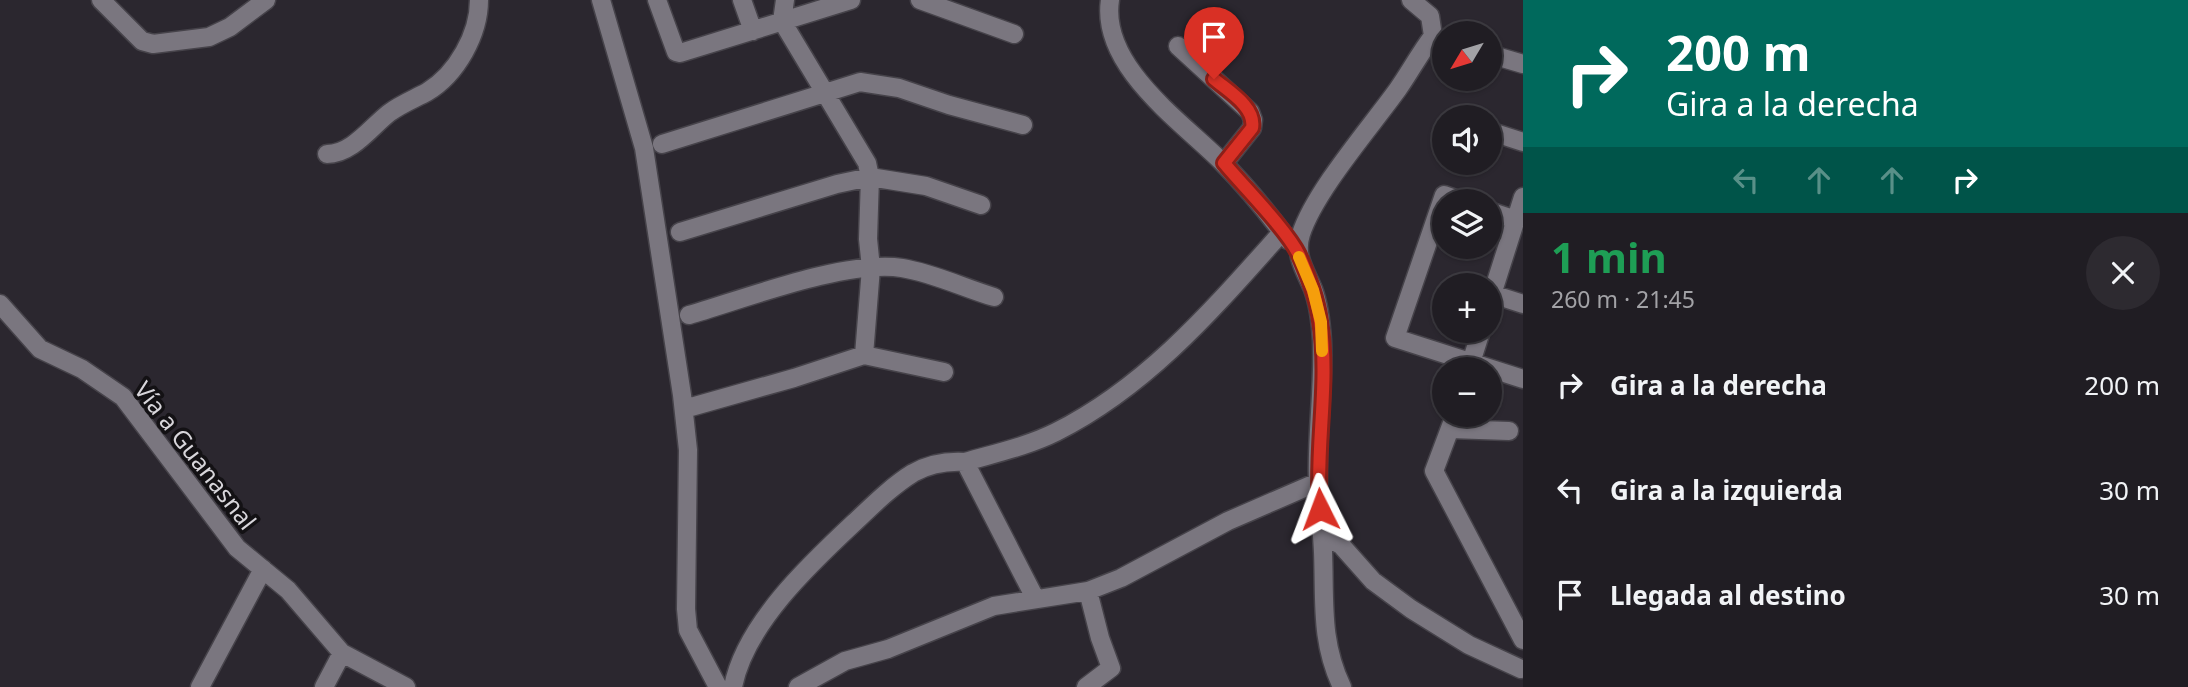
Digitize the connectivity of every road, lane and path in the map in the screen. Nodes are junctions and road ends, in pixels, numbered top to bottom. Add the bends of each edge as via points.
1 (101, 0) edge
2 (266, 0) edge
3 (479, 0) edge
4 (601, 0) edge
5 (657, 0) edge
6 (742, 0) edge
7 (785, 0) edge
8 (851, 0) edge
9 (920, 0) edge
10 (1110, 0) edge
11 (1411, 0) edge
12 (782, 21) junction
13 (1432, 22) edge
14 (752, 31) junction
15 (1014, 34) dead end
16 (1178, 46) dead end
17 (1432, 46) edge
18 (1502, 58) edge
19 (1523, 64) edge
20 (827, 94) junction
21 (1023, 125) dead end
22 (1502, 135) edge
23 (1523, 142) edge
24 (662, 144) dead end
25 (327, 154) dead end
26 (1224, 163) junction
27 (870, 177) junction
28 (1523, 197) edge
29 (981, 205) dead end
30 (1502, 215) edge
31 (1516, 220) junction
32 (1432, 230) edge
33 (680, 232) dead end
34 (1282, 232) junction
35 (1298, 254) junction
36 (871, 268) junction
37 (1499, 273) edge
38 (994, 297) dead end
39 (1502, 301) edge
40 (0, 304) edge
41 (1523, 304) edge
42 (689, 315) dead end
43 (864, 355) junction
44 (1448, 357) edge
45 (944, 372) dead end
46 (1502, 373) edge
47 (1523, 379) edge
48 (684, 409) junction
49 (1450, 427) edge
50 (1484, 427) edge
51 (1509, 431) dead end
52 (965, 462) junction
53 (1318, 482) junction
54 (1322, 535) junction
55 (263, 569) junction
56 (1088, 591) junction
57 (1035, 598) junction
58 (1523, 640) edge
59 (342, 653) junction
60 (1522, 669) edge
61 (200, 687) edge
62 (324, 687) edge
63 (406, 687) edge
64 (718, 687) edge
65 (733, 687) edge
66 (799, 687) edge
67 (1086, 687) edge
68 (1342, 687) edge

1 - 2 street via 142,41 153,44 209,37
3 - 25 street via 467,45 444,77 389,113 346,149
4 - 48 street via 644,148
5 - 14 street via 676,52
6 - 14 street
7 - 12 street
8 - 12 street
9 - 15 street
10 - 26 street via 1113,36 1126,64
11 - 13 street
12 - 14 street
12 - 20 street
16 - 26 street via 1250,112 1252,128
17 - 35 street via 1326,189 1306,221
18 - 19 street
20 - 21 street via 860,82 875,83
20 - 24 street
20 - 27 street via 867,163
22 - 23 street
26 - 34 street
27 - 29 street via 926,186
27 - 33 street
27 - 36 street via 867,239
28 - 31 street
30 - 31 street
31 - 37 street
32 - 44 street via 1395,338
34 - 35 street
34 - 52 street via 1177,345 1100,407 1030,443
35 - 53 street via 1321,322
36 - 38 street via 904,268
36 - 42 street via 821,276
36 - 43 street
39 - 41 street
40 - 55 street, Vía a Guanasnal via 40,349 82,369 123,397 237,548
43 - 45 street
43 - 48 street
46 - 47 street
48 - 64 street via 688,630
49 - 58 street via 1434,471
50 - 51 street
52 - 57 street
52 - 65 street via 937,464 915,472 844,533 783,593 751,643
53 - 54 street
53 - 56 street
54 - 60 street via 1340,545 1373,581 1411,609 1469,645
54 - 68 street via 1322,611 1330,658
55 - 59 street, Vía a Guanasnal via 288,590
55 - 61 street
56 - 57 street
56 - 67 street via 1111,668
57 - 66 street via 994,606 888,649 845,661
59 - 62 street
59 - 63 street

